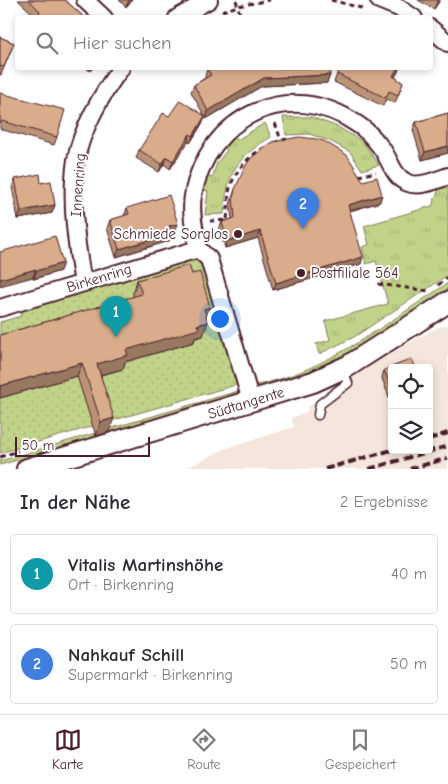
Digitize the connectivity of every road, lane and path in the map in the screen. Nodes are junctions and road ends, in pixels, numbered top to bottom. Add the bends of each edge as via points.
1 (85, 0) edge
2 (236, 0) edge
3 (270, 0) edge
4 (331, 0) edge
5 (338, 0) edge
6 (375, 5) edge
7 (214, 6) edge
8 (238, 6) junction
9 (101, 15) edge
10 (186, 15) edge
11 (240, 15) edge
12 (410, 15) edge
13 (433, 30) edge
14 (448, 43) edge
15 (120, 70) edge
16 (268, 107) junction
17 (290, 139) edge
18 (281, 140) junction
19 (284, 146) edge
20 (354, 170) edge
21 (371, 173) dead end
22 (448, 176) edge
23 (194, 223) junction
24 (198, 249) junction
25 (83, 283) junction
26 (378, 284) dead end
27 (429, 291) dead end
28 (448, 302) edge
29 (0, 308) edge
30 (342, 369) junction
31 (251, 401) junction
32 (318, 415) dead end
33 (28, 469) edge

1 - 9 street
2 - 8 path
3 - 8 path
4 - 5 path
5 - 6 path
6 - 12 street via 399,8
7 - 8 path
7 - 10 street
8 - 11 path
13 - 14 street
15 - 25 street, Innenring via 96,109 76,160 75,224
16 - 18 path
16 - 22 street via 300,103 333,110 358,124 379,145 397,177 409,184
16 - 23 street via 238,120 215,142 200,170 192,198
17 - 18 path
18 - 19 path
18 - 23 path via 254,152 238,171 230,191 227,220
20 - 21 path via 359,176
23 - 24 street
24 - 25 street, Birkenring
24 - 31 street via 209,258
25 - 29 street, Birkenring
26 - 27 path
28 - 30 street, Südtangente
30 - 31 street, Südtangente via 314,382
30 - 32 lane via 348,383 320,404
31 - 33 street, Südtangente

